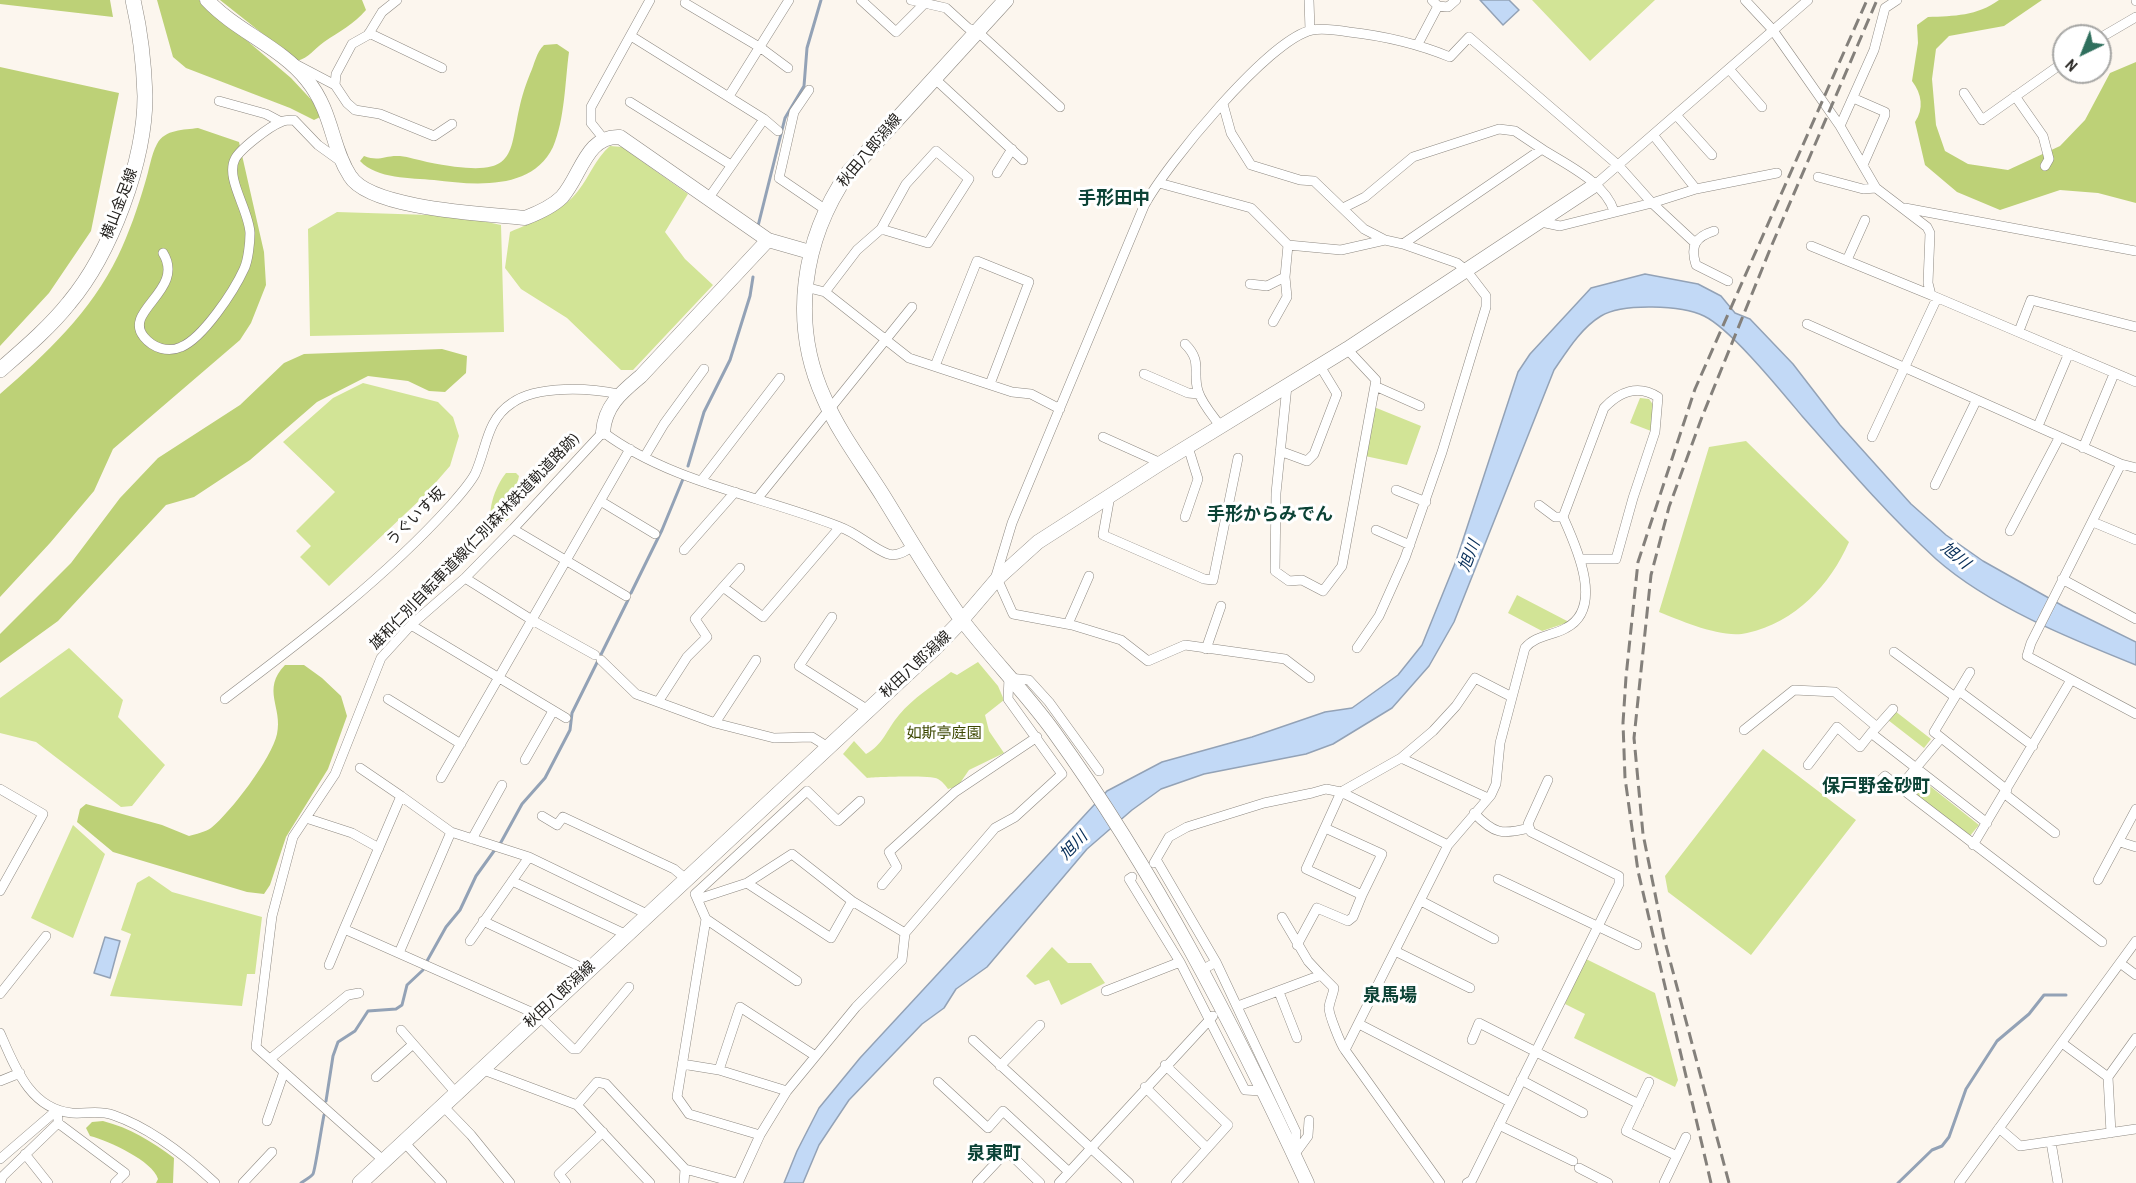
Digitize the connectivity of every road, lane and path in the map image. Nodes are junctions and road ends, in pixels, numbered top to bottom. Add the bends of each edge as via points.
1 (133, 0) edge
2 (207, 0) edge
3 (397, 0) edge
4 (650, 0) edge
5 (789, 0) edge
6 (861, 0) edge
7 (910, 0) edge
8 (1006, 0) edge
9 (1309, 0) edge
10 (1456, 0) edge
11 (1745, 0) edge
12 (1808, 0) edge
13 (1897, 0) edge
14 (685, 3) dead end
15 (925, 3) junction
16 (1435, 3) edge
17 (2136, 17) edge
18 (1772, 29) junction
19 (1310, 30) junction
20 (977, 31) junction
21 (2112, 31) edge
22 (369, 33) junction
23 (631, 36) junction
24 (1418, 44) junction
25 (761, 48) junction
26 (283, 59) junction
27 (442, 68) dead end
28 (788, 68) dead end
29 (1729, 69) junction
30 (2052, 70) edge
31 (934, 78) junction
32 (335, 86) junction
33 (809, 90) dead end
34 (1964, 93) dead end
35 (729, 96) junction
36 (2015, 96) junction
37 (1853, 98) junction
38 (219, 101) dead end
39 (630, 102) dead end
40 (1223, 104) junction
41 (1762, 106) dead end
42 (1060, 107) dead end
43 (1677, 116) junction
44 (764, 119) junction
45 (281, 122) junction
46 (452, 124) dead end
47 (1840, 126) junction
48 (778, 131) dead end
49 (1654, 136) junction
50 (603, 138) junction
51 (1542, 148) junction
52 (1011, 149) junction
53 (1712, 155) dead end
54 (1023, 160) dead end
55 (343, 163) junction
56 (731, 165) junction
57 (1863, 165) junction
58 (1619, 166) junction
59 (2045, 166) dead end
60 (997, 173) dead end
61 (1777, 173) dead end
62 (1818, 177) dead end
63 (1159, 183) junction
64 (1595, 185) junction
65 (1876, 188) junction
66 (1696, 189) junction
67 (708, 199) junction
68 (1652, 203) junction
69 (1343, 208) junction
70 (1905, 208) junction
71 (826, 210) junction
72 (1614, 211) junction
73 (1865, 220) dead end
74 (1541, 222) junction
75 (880, 229) junction
76 (1714, 231) dead end
77 (768, 240) junction
78 (1385, 240) junction
79 (1694, 242) junction
80 (1403, 244) junction
81 (1288, 245) junction
82 (1811, 246) dead end
83 (2136, 250) edge
84 (810, 252) junction
85 (164, 253) dead end
86 (1847, 260) junction
87 (1466, 270) junction
88 (1285, 277) junction
89 (1728, 281) dead end
90 (1250, 284) dead end
91 (804, 287) junction
92 (825, 292) junction
93 (1934, 297) junction
94 (912, 307) dead end
95 (1272, 322) dead end
96 (1807, 324) dead end
97 (2136, 327) edge
98 (2019, 331) junction
99 (886, 339) junction
100 (1185, 344) dead end
101 (1347, 349) junction
102 (2069, 353) junction
103 (935, 366) junction
104 (1320, 366) junction
105 (704, 369) dead end
106 (0, 370) edge
107 (1905, 370) junction
108 (1144, 374) dead end
109 (2114, 374) junction
110 (780, 378) dead end
111 (2136, 382) edge
112 (990, 384) junction
113 (1287, 386) junction
114 (1375, 386) junction
115 (618, 394) junction
116 (1199, 394) junction
117 (1976, 401) junction
118 (1420, 406) dead end
119 (829, 409) junction
120 (1060, 409) junction
121 (2038, 426) junction
122 (1221, 427) junction
123 (603, 432) junction
124 (1103, 437) dead end
125 (1872, 437) dead end
126 (2059, 438) junction
127 (1188, 447) junction
128 (2083, 448) junction
129 (630, 449) junction
130 (1280, 451) junction
131 (645, 456) junction
132 (1238, 458) dead end
133 (1161, 463) junction
134 (2121, 464) junction
135 (2136, 468) edge
136 (701, 481) junction
137 (1935, 485) dead end
138 (1396, 490) dead end
139 (735, 492) junction
140 (1110, 496) junction
141 (757, 499) junction
142 (602, 502) junction
143 (1426, 502) junction
144 (1539, 505) dead end
145 (1185, 517) dead end
146 (1563, 517) junction
147 (2093, 522) junction
148 (840, 527) junction
149 (513, 529) junction
150 (1376, 530) dead end
151 (2010, 531) dead end
152 (655, 534) dead end
153 (2136, 540) edge
154 (1410, 544) junction
155 (914, 546) junction
156 (684, 550) dead end
157 (1580, 559) junction
158 (567, 563) junction
159 (740, 568) dead end
160 (1089, 576) dead end
161 (465, 578) junction
162 (997, 579) junction
163 (2062, 579) junction
164 (723, 587) junction
165 (626, 596) dead end
166 (1221, 606) dead end
167 (832, 618) dead end
168 (2136, 619) edge
169 (532, 620) junction
170 (962, 620) junction
171 (1068, 624) junction
172 (411, 625) junction
173 (1357, 648) dead end
174 (1206, 649) junction
175 (1894, 652) dead end
176 (756, 660) dead end
177 (1970, 672) dead end
178 (1009, 678) junction
179 (1310, 678) dead end
180 (498, 679) junction
181 (2072, 680) junction
182 (1957, 694) junction
183 (1512, 697) junction
184 (225, 699) dead end
185 (388, 699) dead end
186 (658, 702) junction
187 (1893, 709) dead end
188 (868, 710) junction
189 (553, 711) junction
190 (2136, 714) edge
191 (566, 718) dead end
192 (715, 723) junction
193 (1744, 730) dead end
194 (1874, 730) junction
195 (1037, 737) junction
196 (1941, 738) junction
197 (461, 744) junction
198 (2033, 746) junction
199 (828, 747) junction
200 (1401, 758) junction
201 (525, 760) dead end
202 (1808, 765) dead end
203 (1915, 767) junction
204 (360, 768) dead end
205 (1099, 771) dead end
206 (441, 778) dead end
207 (1548, 780) dead end
208 (502, 785) dead end
209 (1900, 787) junction
210 (0, 789) edge
211 (1871, 790) dead end
212 (1341, 792) junction
213 (2006, 792) junction
214 (401, 796) junction
215 (1488, 798) junction
216 (860, 801) dead end
217 (2136, 809) edge
218 (1473, 813) junction
219 (542, 816) dead end
220 (306, 818) junction
221 (1986, 823) junction
222 (1325, 828) junction
223 (1529, 828) junction
224 (451, 832) junction
225 (2055, 833) dead end
226 (472, 840) junction
227 (2120, 842) junction
228 (1973, 844) junction
229 (1448, 845) junction
230 (721, 847) junction
231 (2136, 847) edge
232 (379, 848) junction
233 (529, 857) junction
234 (732, 860) junction
235 (1132, 877) dead end
236 (686, 879) junction
237 (1498, 879) dead end
238 (2098, 880) dead end
239 (512, 882) junction
240 (747, 884) junction
241 (882, 885) dead end
242 (0, 891) edge
243 (1362, 895) junction
244 (698, 899) junction
245 (852, 901) junction
246 (1421, 901) junction
247 (647, 914) junction
248 (1282, 917) dead end
249 (706, 919) junction
250 (483, 921) junction
251 (1598, 928) junction
252 (344, 929) junction
253 (905, 933) junction
254 (625, 934) junction
255 (46, 936) dead end
256 (1494, 939) dead end
257 (470, 941) dead end
258 (2136, 941) edge
259 (2102, 942) dead end
260 (1297, 945) junction
261 (1637, 945) dead end
262 (1397, 952) junction
263 (399, 953) junction
264 (1180, 962) junction
265 (1216, 962) junction
266 (2120, 963) junction
267 (329, 964) dead end
268 (587, 970) junction
269 (1202, 970) junction
270 (1321, 975) junction
271 (2136, 975) edge
272 (797, 981) dead end
273 (629, 987) dead end
274 (1470, 988) dead end
275 (1106, 991) dead end
276 (1279, 992) junction
277 (359, 993) dead end
278 (0, 994) edge
279 (1238, 1006) junction
280 (1221, 1009) junction
281 (538, 1015) junction
282 (1210, 1018) junction
283 (1359, 1024) junction
284 (1040, 1025) dead end
285 (401, 1030) dead end
286 (0, 1033) edge
287 (1298, 1038) dead end
288 (2136, 1038) edge
289 (973, 1040) dead end
290 (1472, 1040) dead end
291 (2062, 1043) junction
292 (412, 1045) junction
293 (1346, 1050) junction
294 (1534, 1052) junction
295 (814, 1055) junction
296 (270, 1059) junction
297 (682, 1064) junction
298 (1165, 1065) junction
299 (1000, 1066) junction
300 (481, 1069) junction
301 (719, 1070) junction
302 (284, 1072) junction
303 (20, 1073) junction
304 (376, 1077) dead end
305 (2108, 1077) junction
306 (1521, 1080) junction
307 (0, 1081) edge
308 (938, 1082) dead end
309 (1649, 1082) dead end
310 (1145, 1087) junction
311 (1262, 1090) junction
312 (787, 1091) junction
313 (456, 1092) junction
314 (1510, 1102) junction
315 (1639, 1104) junction
316 (442, 1105) junction
317 (577, 1105) junction
318 (57, 1110) junction
319 (1583, 1113) dead end
320 (1309, 1120) dead end
321 (267, 1121) dead end
322 (58, 1123) junction
323 (1499, 1125) junction
324 (1999, 1128) junction
325 (2136, 1129) edge
326 (603, 1132) junction
327 (2111, 1133) junction
328 (760, 1135) junction
329 (1686, 1137) dead end
330 (403, 1141) junction
331 (2051, 1142) junction
332 (1090, 1148) junction
333 (1207, 1148) junction
334 (272, 1152) dead end
335 (25, 1154) junction
336 (1294, 1155) junction
337 (1677, 1156) junction
338 (0, 1159) edge
339 (382, 1160) junction
340 (685, 1169) junction
341 (1069, 1172) junction
342 (364, 1181) edge
343 (0, 1183) edge
344 (48, 1183) edge
345 (115, 1183) edge
346 (216, 1183) edge
347 (243, 1183) edge
348 (442, 1183) edge
349 (510, 1183) edge
350 (567, 1183) edge
351 (650, 1183) edge
352 (684, 1183) edge
353 (738, 1183) edge
354 (978, 1183) edge
355 (1040, 1183) edge
356 (1059, 1183) edge
357 (1129, 1183) edge
358 (1176, 1183) edge
359 (1307, 1183) edge
360 (1440, 1183) edge
361 (1467, 1183) edge
362 (1608, 1183) edge
363 (1664, 1183) edge
364 (1959, 1183) edge
365 (2058, 1183) edge

1 - 106 main road, 横山金足線 via 145,96 135,168 94,269 56,318
2 - 26 street
3 - 22 street via 382,12
4 - 23 street
5 - 25 street
6 - 15 street via 896,32
7 - 15 street
8 - 20 main road, 秋田八郎潟線
9 - 19 street
10 - 16 street via 1448,7
11 - 18 street
12 - 18 street
13 - 37 street via 1885,8 1874,50
14 - 25 street
15 - 20 street via 946,8
16 - 24 street
17 - 21 street
18 - 29 street
18 - 47 street
19 - 24 street via 1393,37
19 - 40 street via 1277,49
20 - 31 main road, 秋田八郎潟線
20 - 42 street
22 - 27 street
22 - 32 street via 352,44 336,74
23 - 35 street
23 - 50 street via 591,107 591,123
24 - 58 street via 1450,57 1469,37
25 - 28 street
25 - 35 street
26 - 32 street
26 - 55 street via 306,79 320,99
29 - 41 street
29 - 43 street
30 - 36 street
31 - 52 street
31 - 71 main road, 秋田八郎潟線 via 848,173
32 - 46 street via 347,103 363,113 380,114 434,136
33 - 71 street via 794,112 779,178
34 - 36 street via 1982,120
35 - 44 street
36 - 59 street via 2043,136 2049,159
37 - 47 street
37 - 57 street via 1886,115
38 - 45 street
39 - 56 street
40 - 63 street
40 - 69 street via 1231,133 1251,165 1314,181
43 - 49 street
43 - 53 street
44 - 48 street
44 - 56 street
45 - 55 street via 300,123 318,145
45 - 85 street via 241,150 230,173 250,233 245,268 207,325 182,347 170,350 150,343 142,335 140,325 144,310 169,278 169,262
47 - 57 street
49 - 58 street
49 - 66 street
50 - 55 street via 594,145 561,198 525,218 382,198 361,189
50 - 67 street via 620,137
51 - 64 street
51 - 69 street via 1515,132 1499,129 1413,157 1365,197
51 - 80 street
52 - 54 street
52 - 60 street
56 - 67 street
57 - 65 street
58 - 64 street
58 - 68 street
61 - 66 street
62 - 65 street via 1863,189
63 - 81 street via 1251,208
63 - 120 street via 1142,212
64 - 72 street
64 - 74 street
65 - 70 street
66 - 68 street
67 - 77 street
68 - 72 street
68 - 79 street
69 - 78 street via 1364,229
70 - 83 street
70 - 93 street via 1930,233 1928,283
71 - 84 main road, 秋田八郎潟線
72 - 74 street via 1560,226
73 - 86 street
74 - 87 street
75 - 75 street via 906,184 936,151 969,179 928,243
75 - 92 street via 857,250
76 - 79 street
77 - 84 street
77 - 115 street via 641,376
78 - 80 street
78 - 81 street via 1341,250
79 - 89 street via 1696,266
80 - 87 street via 1457,263
81 - 88 street
82 - 86 street
84 - 91 main road, 秋田八郎潟線
86 - 93 street
87 - 101 street
87 - 143 street via 1486,296 1486,307
88 - 90 street via 1267,286
88 - 95 street via 1287,297
91 - 92 street
91 - 119 main road, 秋田八郎潟線 via 807,344
92 - 99 street
93 - 98 street
93 - 107 street
94 - 99 street
96 - 107 street
97 - 98 street via 2031,300
98 - 102 street
99 - 103 street via 909,358
99 - 119 street
100 - 116 street via 1198,364
101 - 104 street
101 - 114 street via 1376,380
102 - 109 street
102 - 121 street
103 - 112 street
103 - 112 street via 977,261 1029,282
104 - 113 street
104 - 130 street via 1337,394 1314,454 1307,461
105 - 131 street
107 - 117 street
107 - 125 street
108 - 116 street
109 - 111 street
109 - 128 street
110 - 136 street
112 - 120 street via 1031,394
113 - 122 street
113 - 130 street
114 - 118 street
114 - 130 street via 1342,567 1323,591 1275,571
115 - 123 street via 610,406
115 - 184 street, うぐいす坂 via 581,388 523,396 500,411 474,474 450,506 313,633
116 - 122 street
117 - 121 street
117 - 137 street
119 - 141 street
119 - 155 main road, 秋田八郎潟線
120 - 162 street via 1012,523 997,567
121 - 126 street
122 - 127 street
123 - 129 street
123 - 149 street, 雄和仁別自転車道線(仁別森林鉄道軌道路跡)
124 - 133 street
126 - 128 street
126 - 151 street
127 - 133 street
127 - 145 street via 1198,479
128 - 134 street
129 - 131 street
129 - 142 street
131 - 136 street
132 - 140 street via 1213,580 1103,535
133 - 140 street
134 - 135 street
134 - 147 street
136 - 139 street
138 - 143 street
139 - 141 street
139 - 156 street
140 - 162 street via 1038,542
141 - 148 street
142 - 152 street
142 - 158 street
143 - 154 street
144 - 146 street via 1555,517
146 - 157 street
146 - 157 street via 1604,408 1615,396 1628,391 1651,392 1658,397 1655,432 1617,559
147 - 153 street
147 - 163 street
148 - 155 street via 889,554 899,554
148 - 164 street via 763,616
149 - 158 street
149 - 161 street, 雄和仁別自転車道線(仁別森林鉄道軌道路跡)
150 - 154 street
154 - 173 street via 1379,616
155 - 170 main road, 秋田八郎潟線
157 - 183 street via 1586,592 1584,610 1571,626 1532,639 1522,657
158 - 165 street
158 - 169 street
159 - 164 street
160 - 171 street
161 - 169 street
161 - 172 street, 雄和仁別自転車道線(仁別森林鉄道軌道路跡)
162 - 170 street
162 - 171 street via 1013,614
163 - 168 street
163 - 181 street via 2027,656
164 - 186 street via 695,619 707,637 687,657
166 - 174 street
167 - 188 street via 799,666
169 - 180 street
169 - 186 street via 598,658 636,694
170 - 178 street
170 - 188 main road, 秋田八郎潟線
171 - 174 street via 1121,640 1148,661 1185,645
172 - 180 street
172 - 220 street, 雄和仁別自転車道線(仁別森林鉄道軌道路跡) via 381,658 335,774
174 - 179 street via 1285,660
175 - 182 street
176 - 192 street
177 - 182 street
178 - 195 street via 1008,699
178 - 205 street via 1029,680
178 - 269 street via 1053,731 1092,789
180 - 189 street
180 - 197 street
181 - 190 street
181 - 198 street
182 - 196 street via 1934,732
182 - 198 street
183 - 200 street via 1475,678 1433,731
183 - 215 street via 1500,743 1499,771
185 - 197 street
186 - 192 street
187 - 194 street
188 - 199 main road, 秋田八郎潟線
189 - 191 street
189 - 201 street
192 - 199 street via 774,738 812,737
193 - 194 street via 1794,690 1835,692
194 - 202 street via 1860,747 1837,727
194 - 203 street
195 - 241 street via 955,792 889,852 897,867
195 - 253 street via 1062,774 1015,817 995,828
196 - 203 street
196 - 213 street
197 - 206 street
198 - 213 street
199 - 230 main road, 秋田八郎潟線
200 - 212 street
200 - 215 street
203 - 209 street
203 - 221 street
204 - 214 street
207 - 223 street
208 - 226 street
209 - 211 street via 1885,776
209 - 228 street
210 - 242 street via 43,814
212 - 222 street
212 - 229 street
212 - 265 street via 1326,789 1264,803 1187,827 1169,837 1155,862
213 - 221 street
213 - 225 street
214 - 224 street
214 - 232 street
215 - 218 street
216 - 234 street via 838,821 807,790
217 - 227 street
218 - 223 street via 1495,832
218 - 229 street
219 - 236 street via 557,825 563,817 674,869
220 - 232 street via 352,833
220 - 296 street, 雄和仁別自転車道線(仁別森林鉄道軌道路跡) via 293,837 276,898 256,1047
221 - 228 street
222 - 243 street via 1306,869
222 - 243 street via 1382,854
223 - 251 street via 1619,876
224 - 226 street
224 - 263 street
226 - 233 street
227 - 231 street
227 - 238 street
228 - 259 street
229 - 246 street
230 - 234 street
230 - 236 main road, 秋田八郎潟線
232 - 252 street
233 - 239 street
233 - 247 street
234 - 244 street via 695,894
235 - 264 street via 1129,879
236 - 247 main road, 秋田八郎潟線
237 - 251 street
239 - 250 street
239 - 254 street
240 - 244 street
240 - 245 street via 792,854
240 - 245 street via 831,938
243 - 260 street via 1353,917 1347,921 1317,909
244 - 249 street
245 - 253 street
246 - 256 street
246 - 262 street
247 - 254 main road, 秋田八郎潟線
248 - 260 street
249 - 272 street
249 - 297 street
250 - 257 street
250 - 268 street
251 - 261 street
251 - 294 street
252 - 263 street
252 - 267 street
253 - 295 street via 902,960
254 - 268 main road, 秋田八郎潟線
255 - 278 street
258 - 266 street
260 - 270 street
262 - 274 street
262 - 283 street
263 - 281 street
264 - 275 street
264 - 282 street
265 - 269 street
265 - 279 street
266 - 271 street
266 - 291 street
268 - 281 main road, 秋田八郎潟線
269 - 280 street
270 - 276 street
270 - 293 street via 1334,988 1329,1009 1338,1042
273 - 281 street via 577,1048 573,1049
276 - 279 street
276 - 287 street
277 - 296 street via 348,995
279 - 336 street via 1296,1132
280 - 282 street
280 - 311 street
281 - 300 main road, 秋田八郎潟線
282 - 298 street
282 - 311 street via 1245,1090
283 - 293 street
283 - 314 street
284 - 299 street
285 - 292 street
286 - 303 street
288 - 305 street
289 - 299 street
290 - 294 street via 1479,1023
291 - 305 street
291 - 324 street
292 - 304 street
292 - 313 street
293 - 360 street
294 - 306 street
294 - 315 street
295 - 301 street via 740,1006
295 - 312 street
296 - 302 street
297 - 301 street
297 - 328 street via 677,1097 689,1114
298 - 310 street
298 - 333 street via 1228,1125
299 - 332 street
300 - 313 main road, 秋田八郎潟線
300 - 317 street
301 - 312 street
302 - 321 street
302 - 339 street
303 - 307 street
303 - 318 street via 34,1097
305 - 327 street
306 - 314 street
306 - 319 street
308 - 341 street via 988,1128 1004,1111
309 - 315 street
310 - 332 street
310 - 333 street
311 - 336 street
312 - 328 street
313 - 316 main road, 秋田八郎潟線
314 - 323 street
315 - 337 street via 1626,1131
316 - 330 main road, 秋田八郎潟線
316 - 349 street
317 - 326 street
317 - 340 street via 597,1082 606,1084
318 - 322 street
318 - 338 street
318 - 346 street via 113,1115 171,1146
320 - 336 street via 1308,1137
322 - 335 street
322 - 345 street via 125,1173
323 - 361 street
323 - 362 street
324 - 331 street via 2020,1146
324 - 364 street
325 - 327 street
326 - 350 street via 559,1174
326 - 351 street
327 - 331 street
328 - 353 street
329 - 337 street
330 - 339 main road, 秋田八郎潟線
330 - 348 street
331 - 365 street
332 - 341 street
332 - 357 street
333 - 358 street
334 - 347 street
335 - 343 street
335 - 344 street
336 - 359 street
337 - 363 street
339 - 342 main road, 秋田八郎潟線
340 - 352 street
340 - 353 street
341 - 356 street
354 - 355 street via 1007,1151

